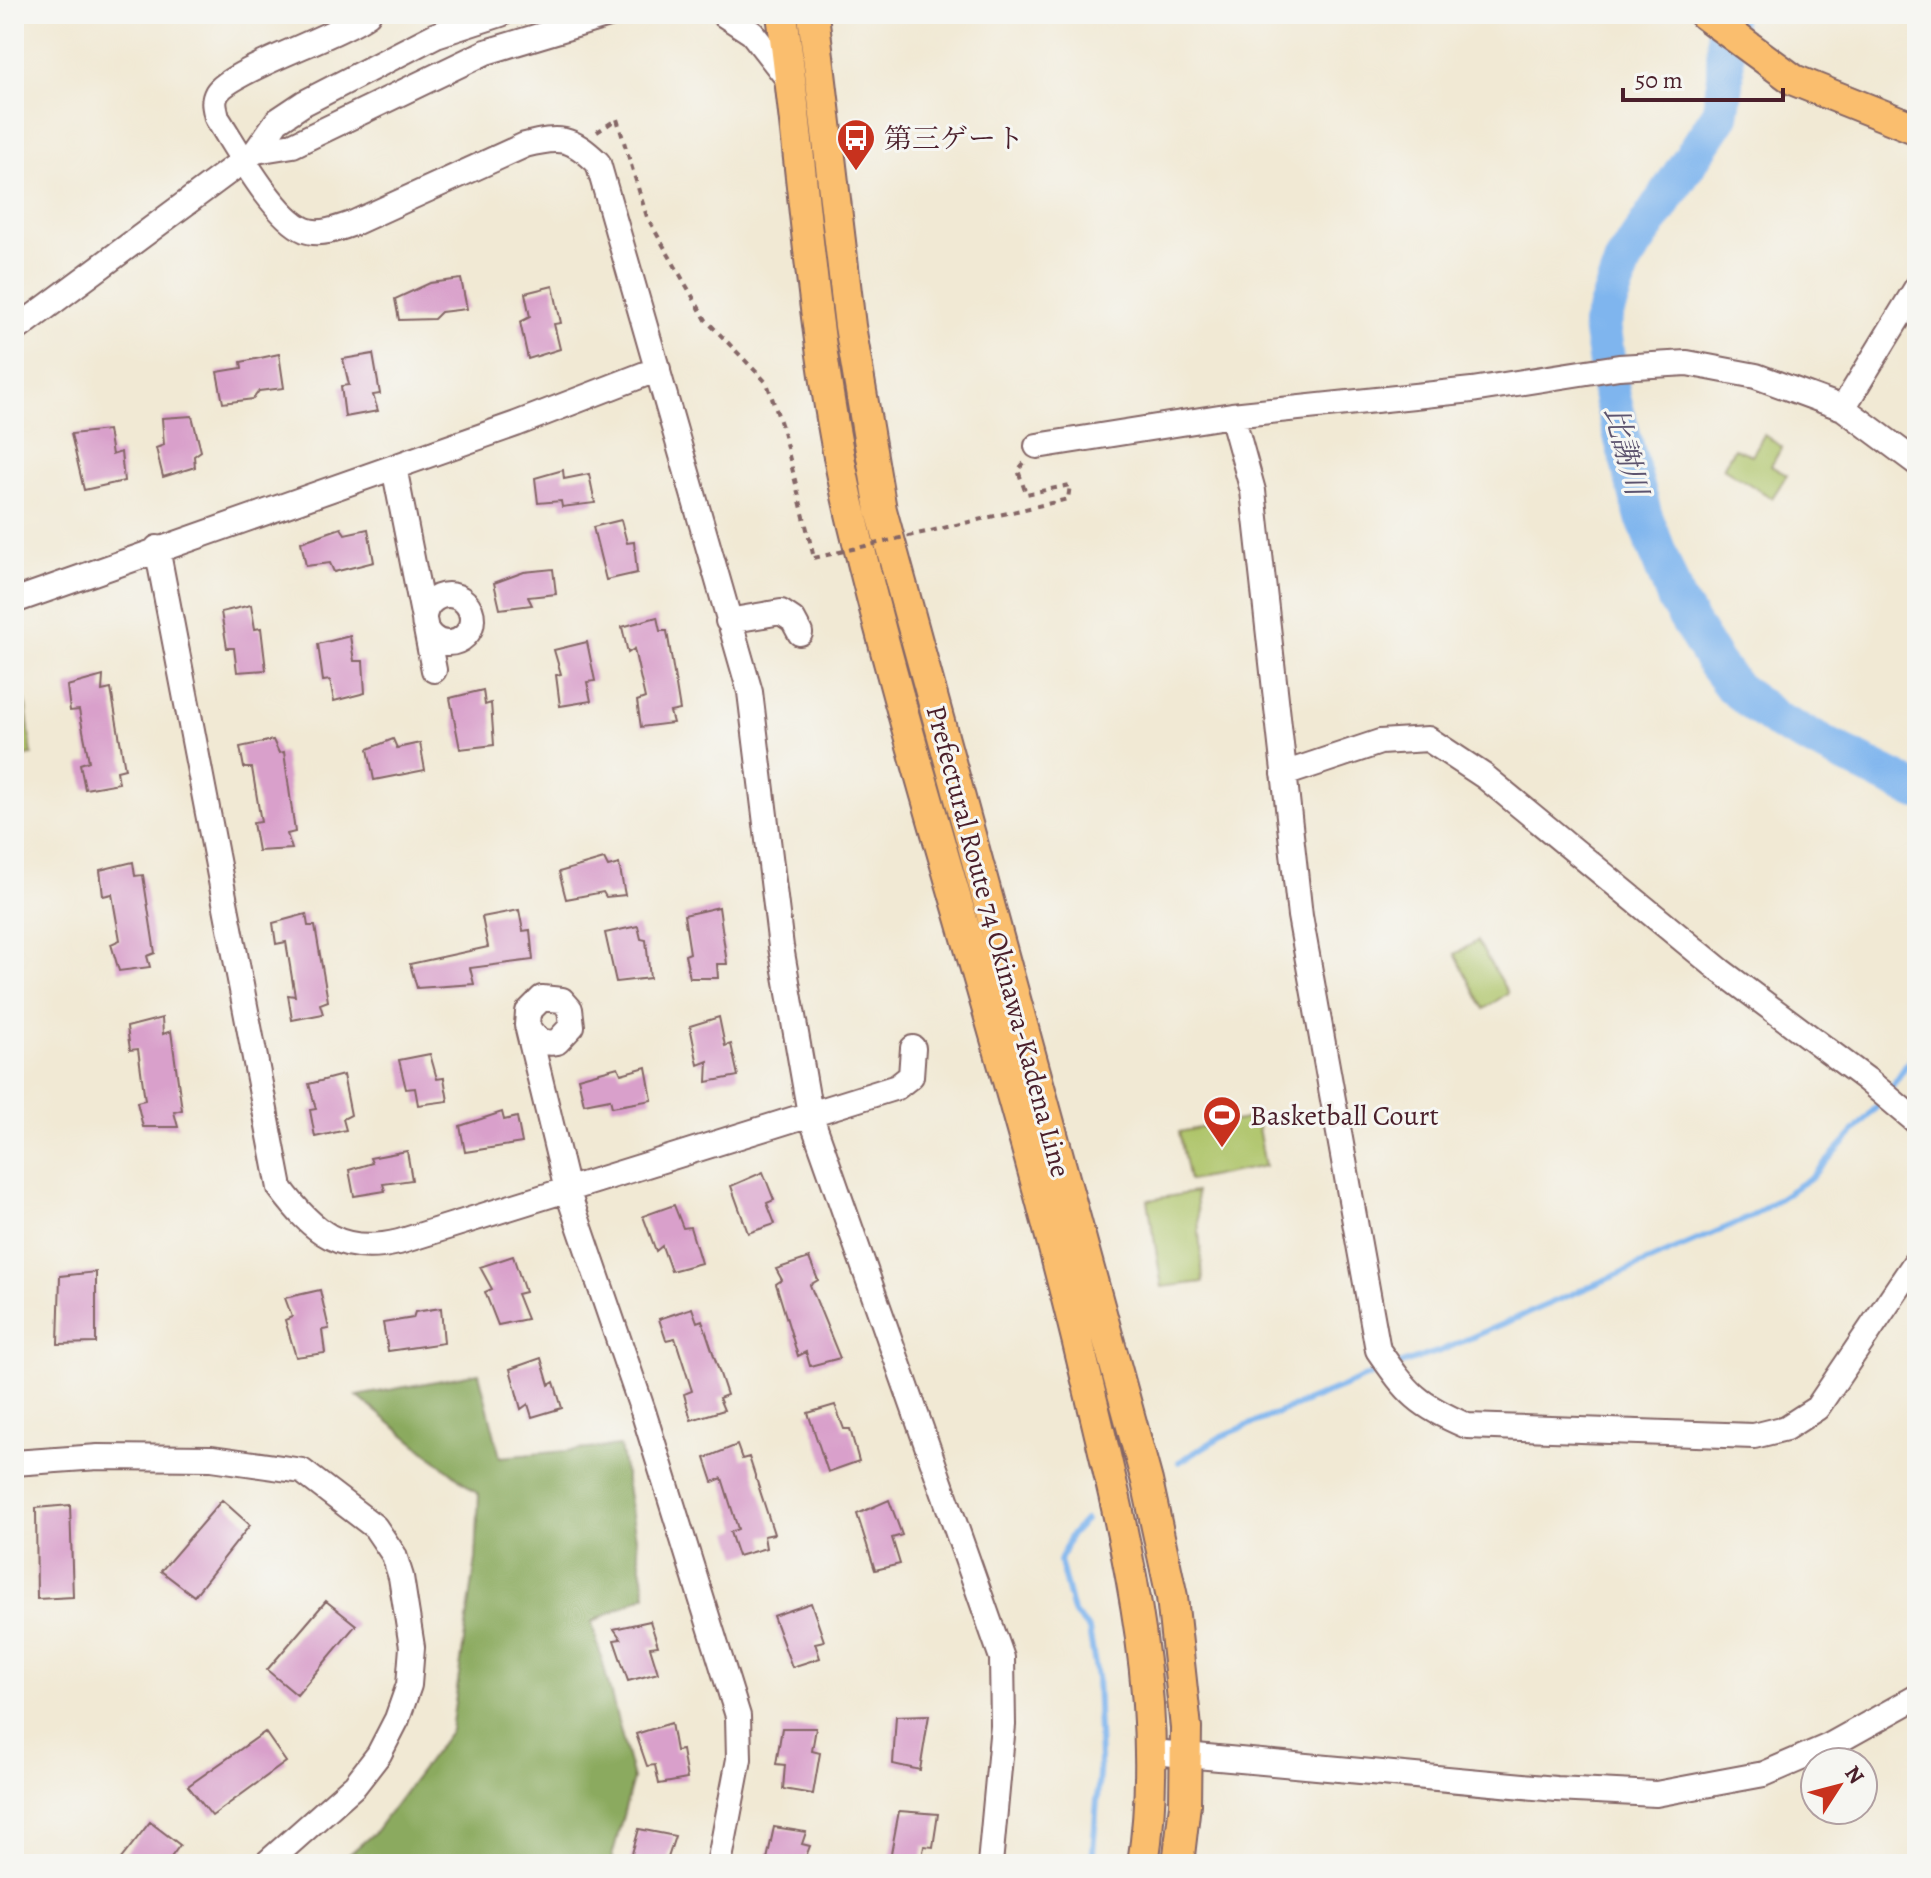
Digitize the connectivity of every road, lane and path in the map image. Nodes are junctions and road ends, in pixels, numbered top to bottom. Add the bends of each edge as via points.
1 (368, 14) edge
2 (501, 14) edge
3 (612, 14) edge
4 (723, 14) edge
5 (782, 14) edge
6 (1704, 14) edge
7 (818, 21) edge
8 (792, 84) junction
9 (1917, 129) edge
10 (578, 144) junction
11 (250, 155) junction
12 (1917, 287) edge
13 (14, 331) edge
14 (658, 369) junction
15 (1843, 408) junction
16 (1232, 415) junction
17 (1037, 446) joint
18 (1917, 463) edge
19 (394, 467) junction
20 (157, 548) junction
21 (14, 601) edge
22 (728, 621) junction
23 (800, 633) dead end
24 (434, 670) dead end
25 (1284, 774) junction
26 (527, 1025) dead end
27 (913, 1048) dead end
28 (810, 1114) junction
29 (1917, 1122) edge
30 (567, 1190) junction
31 (1917, 1260) edge
32 (14, 1463) edge
33 (1917, 1697) edge
34 (1153, 1752) junction
35 (1187, 1756) junction
36 (266, 1864) edge
37 (719, 1864) edge
38 (990, 1864) edge
39 (1143, 1864) edge
40 (1178, 1864) edge

1 - 11 street via 219,90 213,103 217,118
2 - 11 street via 436,35 304,103 277,121
3 - 11 street via 486,52 293,145
4 - 8 street via 752,33
5 - 8 main road, Prefectural Route 74 Okinawa-Kadena Line
6 - 9 main road via 1765,62 1840,101
7 - 35 main road, Prefectural Route 74 Okinawa-Kadena Line via 850,326 881,510 1147,1481 1172,1597
8 - 34 main road, Prefectural Route 74 Okinawa-Kadena Line via 815,326 847,494 1068,1301 1121,1526
10 - 11 street via 552,138 525,145 331,231 307,231 286,216
10 - 14 street via 598,163
10 - 17 path, bridge via 617,119 647,217 706,320 767,383 814,558 1068,499 1070,485 1026,494 1018,470
11 - 13 street
12 - 15 street
14 - 19 street
14 - 22 street
15 - 16 street via 1756,376 1687,363
15 - 18 street
16 - 17 street
16 - 25 street via 1253,491
19 - 20 street
19 - 24 street
20 - 21 street
20 - 30 street via 280,1188 302,1217 333,1239 358,1248 399,1242
22 - 23 street via 781,612
22 - 28 street via 750,692 781,947
25 - 29 street via 1380,742 1428,739 1484,776 1721,971
25 - 31 street via 1300,916 1378,1350 1426,1408 1467,1426 1754,1436 1786,1428 1817,1408
26 - 30 street
27 - 28 street via 911,1076 897,1087
28 - 30 street
28 - 38 street via 1002,1658 1003,1725
30 - 37 street via 738,1716 739,1759
32 - 36 street via 212,1458 302,1471 375,1527 394,1555 412,1647 409,1685 397,1719 355,1785
33 - 35 street via 1829,1746 1764,1774 1656,1794
34 - 35 street
34 - 39 main road, Prefectural Route 74 Okinawa-Kadena Line
35 - 40 main road, Prefectural Route 74 Okinawa-Kadena Line

